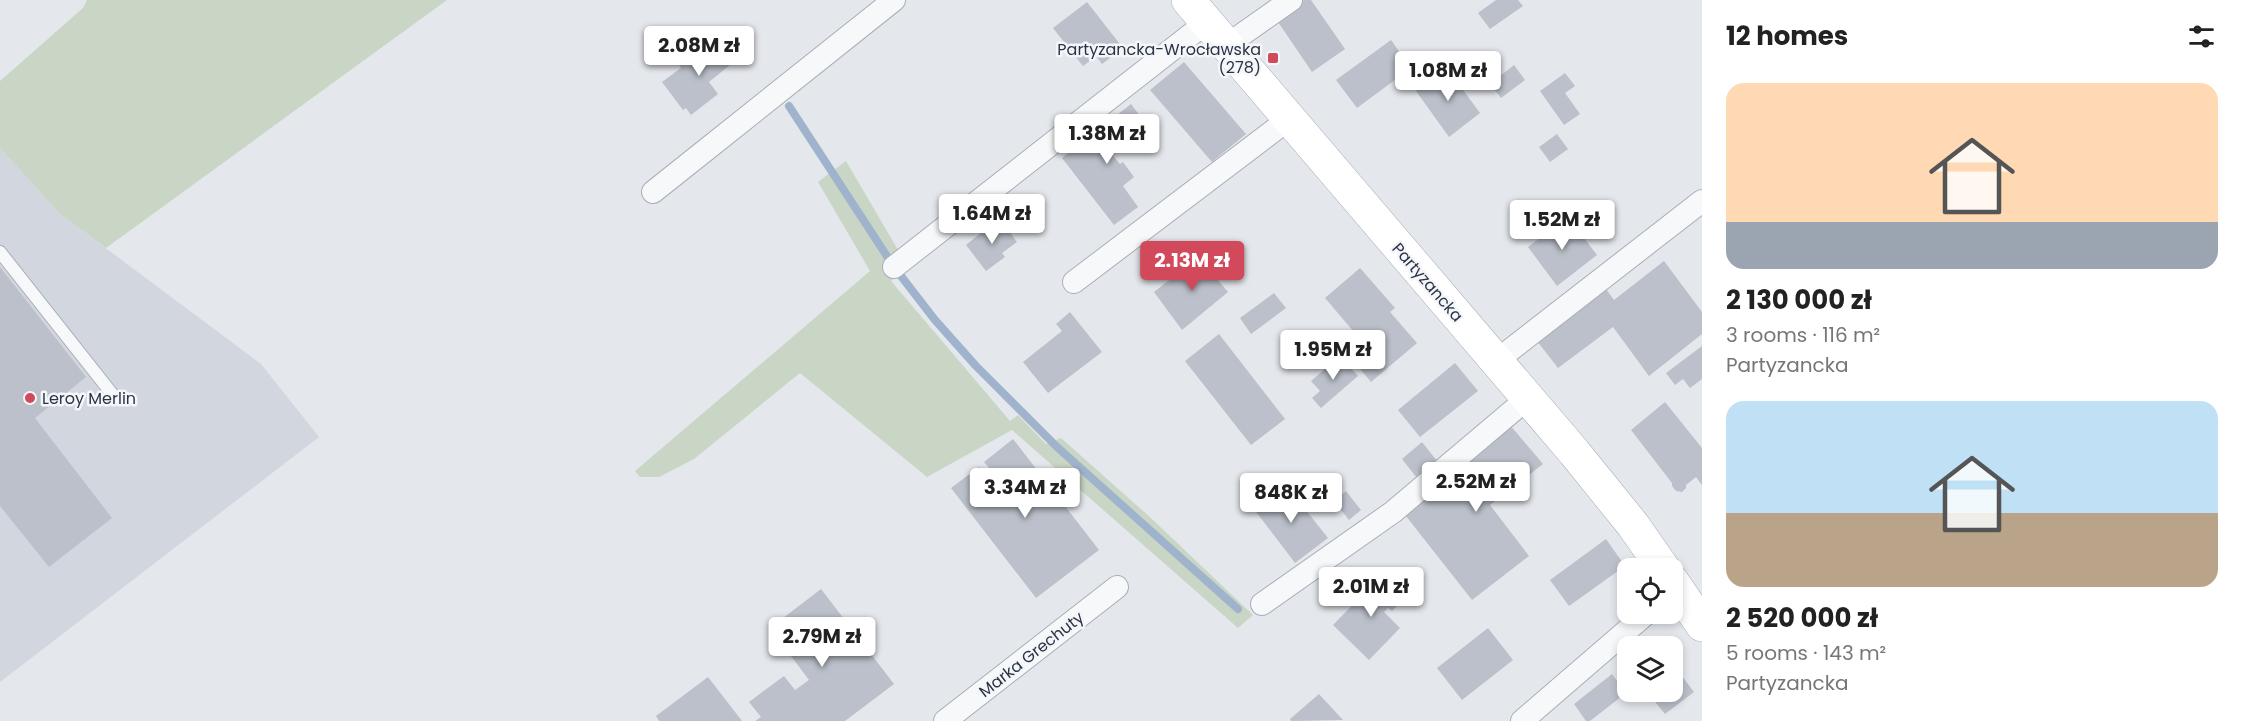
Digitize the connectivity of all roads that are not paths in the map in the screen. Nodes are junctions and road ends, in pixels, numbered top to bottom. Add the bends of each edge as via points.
1 (894, 0) edge
2 (1291, 0) edge
3 (1207, 22) edge
4 (1289, 119) junction
5 (653, 192) dead end
6 (1702, 201) edge
7 (0, 252) edge
8 (894, 267) dead end
9 (1074, 282) dead end
10 (1496, 361) junction
11 (113, 395) dead end
12 (1528, 399) junction
13 (1654, 558) edge
14 (1117, 587) dead end
15 (1683, 599) edge
16 (1262, 604) dead end
17 (1634, 624) edge
18 (1702, 625) edge
19 (945, 721) edge
20 (1522, 721) edge

1 - 5 street
2 - 3 street
3 - 4 main road, Partyzancka
3 - 8 street
4 - 9 street
4 - 10 main road, Partyzancka
6 - 10 street
7 - 11 lane
10 - 12 main road, Partyzancka
12 - 13 main road, Partyzancka via 1618,507
12 - 16 street via 1393,512
14 - 19 street, Marka Grechuty
15 - 18 main road, Partyzancka
17 - 20 street

